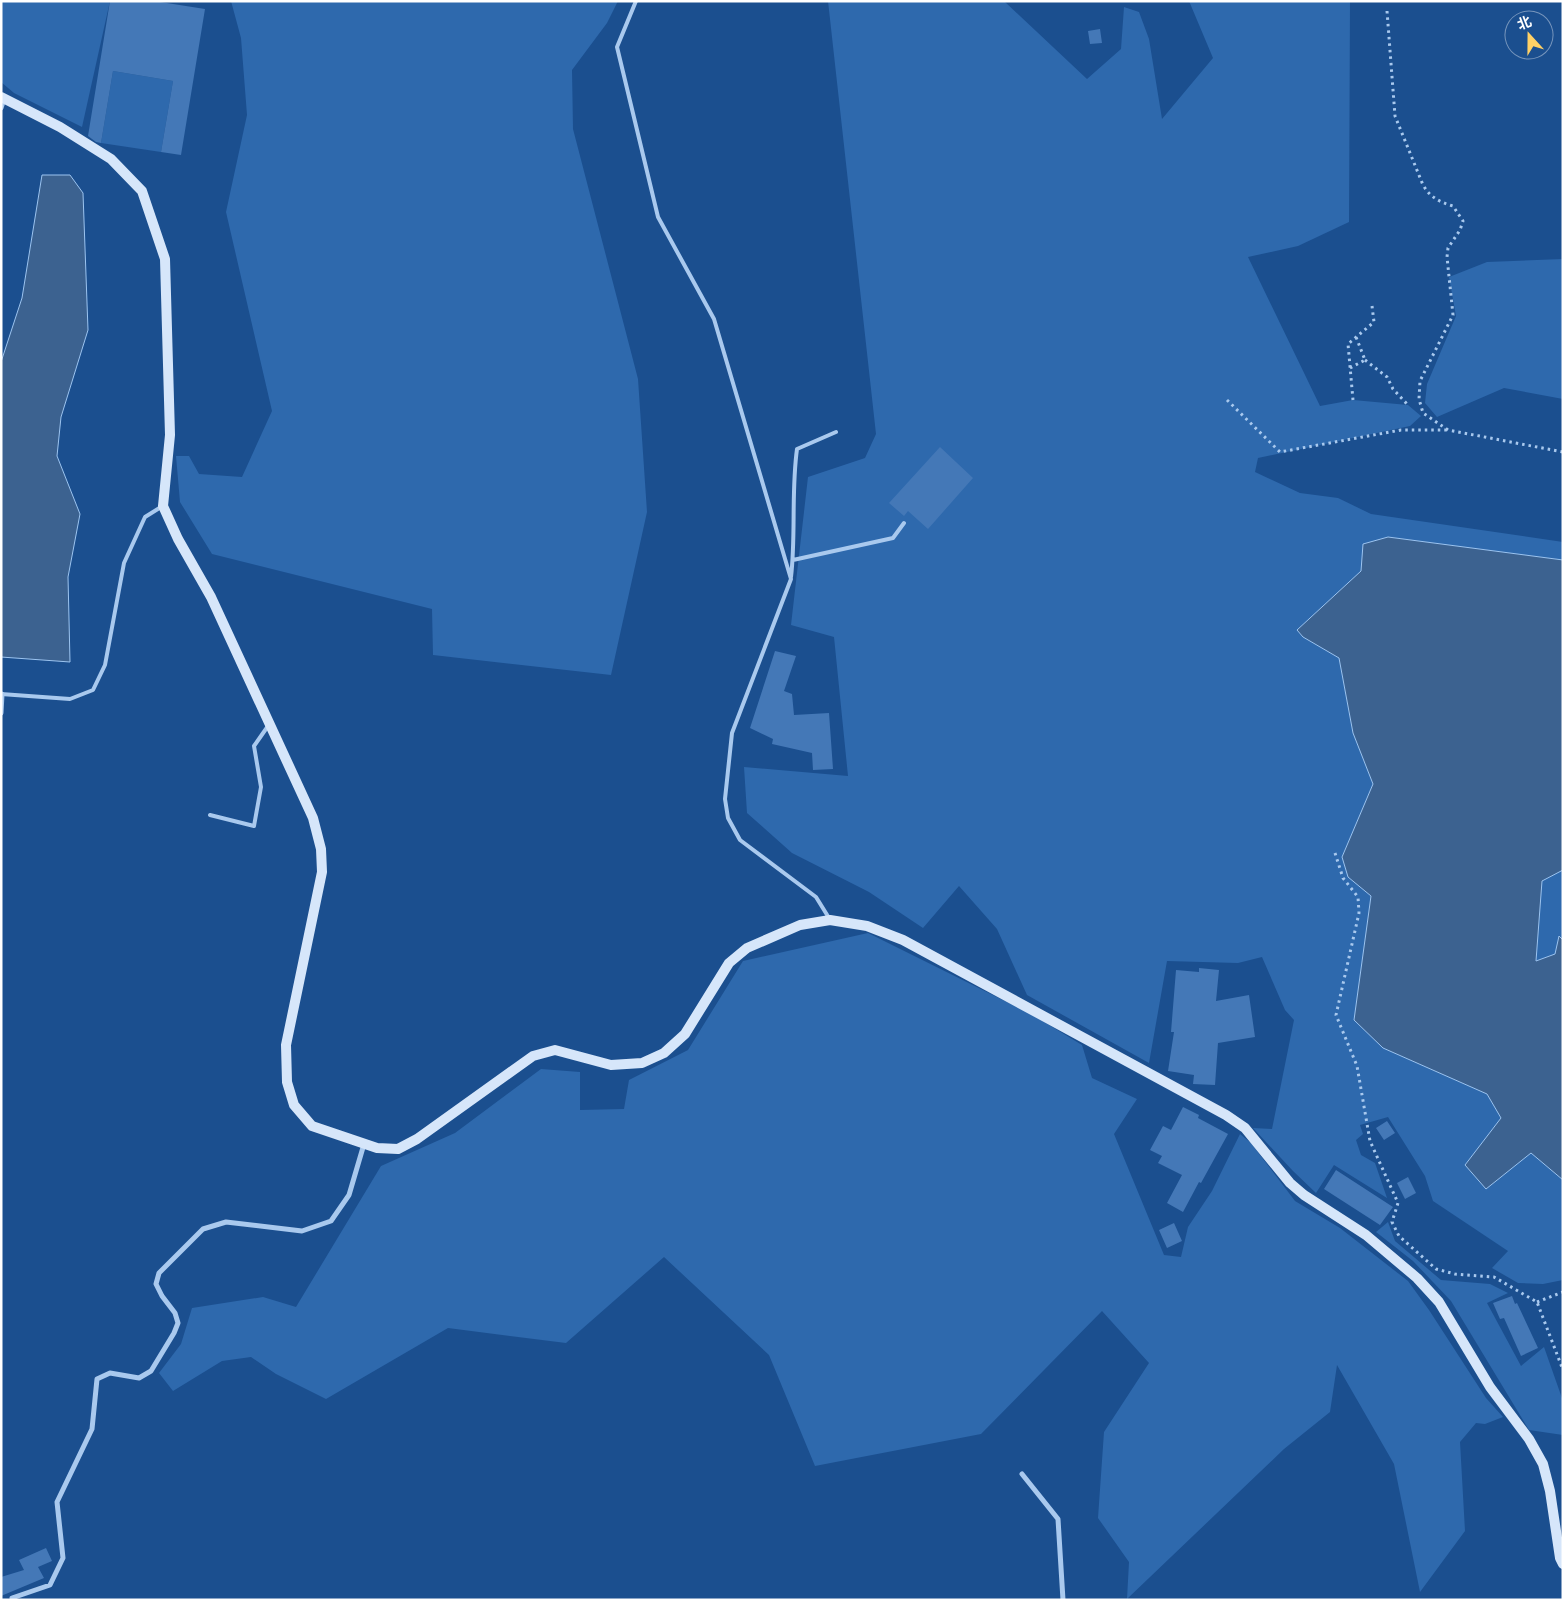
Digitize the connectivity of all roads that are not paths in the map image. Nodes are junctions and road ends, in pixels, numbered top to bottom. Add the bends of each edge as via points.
1 (636, 1) edge
2 (2, 102) edge
3 (836, 432) dead end
4 (163, 506) junction
5 (904, 523) dead end
6 (793, 560) junction
7 (791, 579) junction
8 (2, 694) edge
9 (1, 712) edge
10 (270, 724) junction
11 (210, 815) dead end
12 (830, 920) junction
13 (364, 1144) junction
14 (1022, 1474) dead end
15 (1563, 1564) edge
16 (12, 1598) dead end
17 (1063, 1600) edge

1 - 7 lane via 617,47 658,217 714,319
2 - 4 street via 60,127 111,159 142,191 165,258 170,435
3 - 6 lane via 797,449
4 - 8 lane via 145,518 124,563 105,665 94,690 70,700
4 - 10 street via 211,597
5 - 6 lane via 893,538
6 - 7 lane
7 - 12 lane via 732,733 725,799 728,818 740,840 816,897
8 - 9 street
10 - 11 lane via 254,746 261,787 254,826
10 - 13 street via 313,818 321,849 322,872 286,1045 287,1082 294,1105 312,1126
12 - 13 street via 800,925 747,948 729,963 686,1034 664,1054 642,1063 611,1065 556,1050 533,1056 417,1139 398,1148
12 - 15 street via 867,926 903,940 1226,1114 1246,1128 1304,1196 1366,1235 1417,1278 1439,1302 1490,1387 1529,1439 1543,1464
13 - 16 street via 348,1195 331,1221 302,1231 226,1222 203,1229 159,1273 156,1284 178,1322 174,1333 151,1371 139,1378 110,1372 97,1379 92,1429 57,1502 63,1558 50,1585
14 - 17 street via 1058,1519

